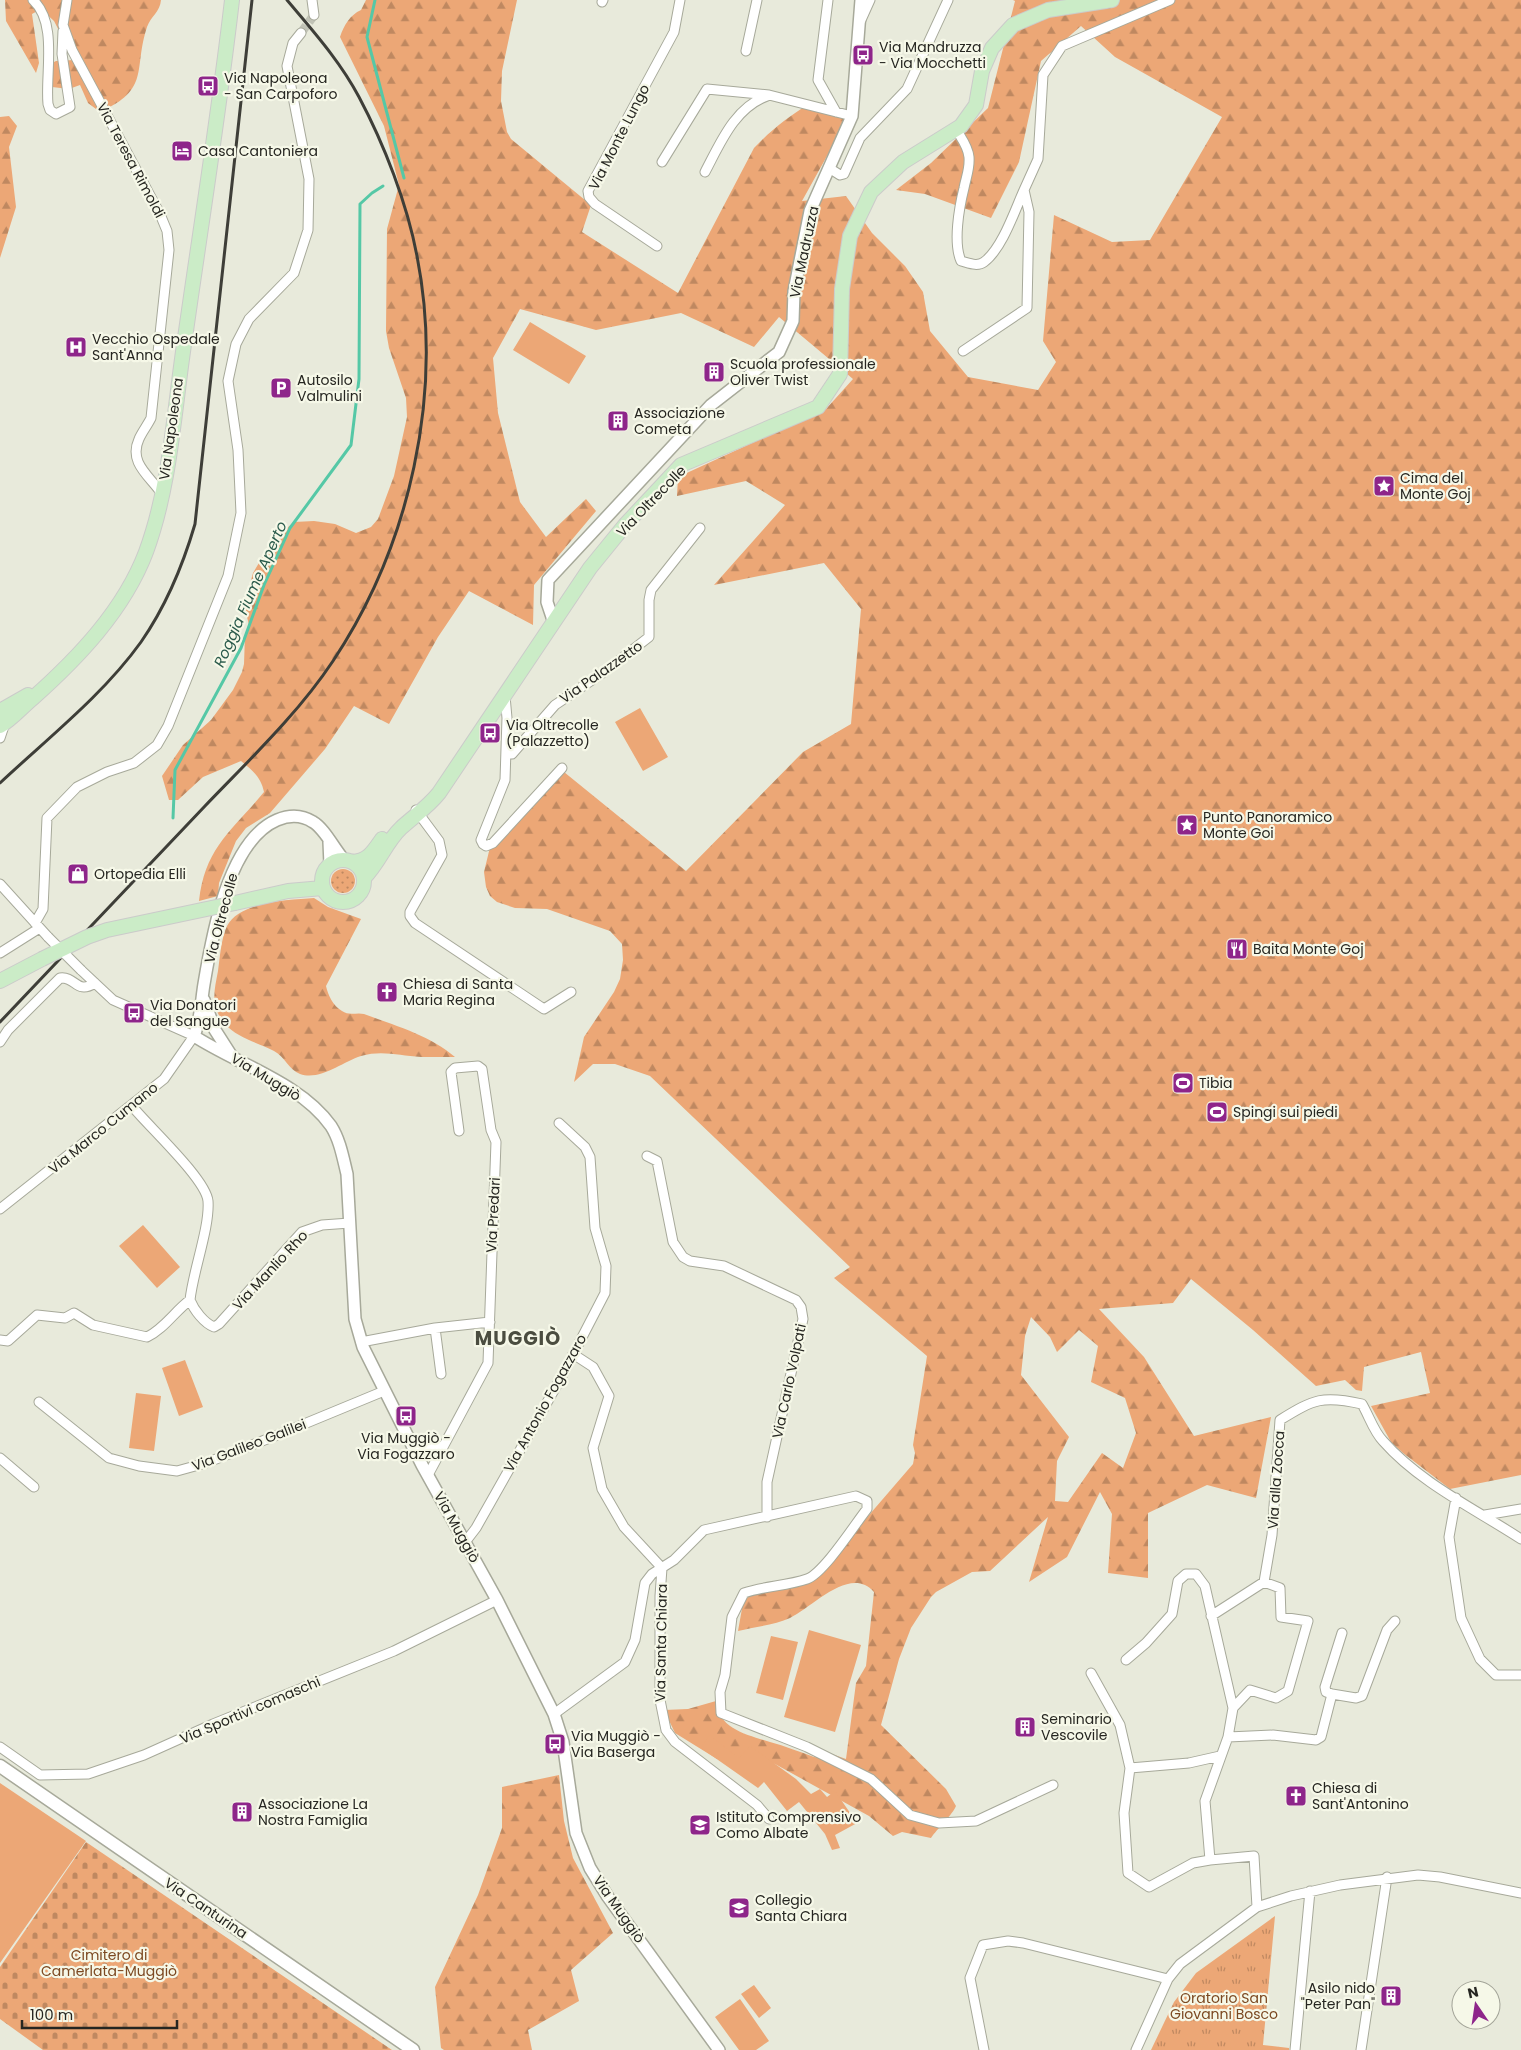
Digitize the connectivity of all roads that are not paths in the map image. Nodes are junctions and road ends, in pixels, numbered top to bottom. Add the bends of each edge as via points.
1 (33, 0) edge
2 (67, 0) edge
3 (232, 0) edge
4 (312, 0) edge
5 (680, 0) edge
6 (757, 0) edge
7 (828, 0) edge
8 (861, 0) edge
9 (870, 0) edge
10 (948, 0) edge
11 (1112, 0) edge
12 (1170, 0) edge
13 (314, 15) tunnel mouth
14 (63, 25) junction
15 (859, 25) junction
16 (301, 33) tunnel mouth
17 (746, 51) dead end
18 (769, 95) junction
19 (836, 112) junction
20 (852, 116) junction
21 (956, 128) junction
22 (662, 162) dead end
23 (829, 168) junction
24 (705, 172) dead end
25 (1024, 190) junction
26 (657, 246) dead end
27 (963, 351) dead end
28 (162, 494) junction
29 (700, 528) dead end
30 (553, 620) junction
31 (505, 696) junction
32 (2, 720) edge
33 (0, 738) edge
34 (507, 754) junction
35 (562, 768) dead end
36 (417, 811) junction
37 (329, 842) junction
38 (348, 861) junction
39 (325, 876) junction
40 (364, 878) junction
41 (0, 884) edge
42 (36, 926) junction
43 (0, 953) edge
44 (0, 981) edge
45 (95, 983) junction
46 (202, 992) junction
47 (571, 992) dead end
48 (194, 1036) junction
49 (0, 1042) edge
50 (232, 1057) junction
51 (132, 1106) junction
52 (559, 1123) dead end
53 (459, 1131) dead end
54 (647, 1156) dead end
55 (0, 1209) edge
56 (350, 1224) junction
57 (190, 1300) junction
58 (490, 1322) junction
59 (435, 1328) junction
60 (0, 1340) edge
61 (361, 1342) junction
62 (573, 1354) junction
63 (441, 1374) dead end
64 (384, 1391) junction
65 (39, 1402) dead end
66 (444, 1445) junction
67 (416, 1453) junction
68 (0, 1458) edge
69 (428, 1475) junction
70 (34, 1487) dead end
71 (1456, 1498) junction
72 (1521, 1509) edge
73 (1485, 1515) junction
74 (767, 1517) junction
75 (1521, 1539) edge
76 (466, 1541) junction
77 (662, 1568) junction
78 (1264, 1582) junction
79 (497, 1600) junction
80 (1212, 1616) junction
81 (1395, 1621) dead end
82 (1342, 1633) dead end
83 (1126, 1660) dead end
84 (1091, 1673) dead end
85 (1521, 1675) edge
86 (1332, 1694) junction
87 (1232, 1708) junction
88 (554, 1714) junction
89 (1228, 1736) junction
90 (0, 1747) edge
91 (1220, 1756) junction
92 (0, 1766) edge
93 (1130, 1768) junction
94 (1053, 1785) dead end
95 (769, 1819) dead end
96 (1210, 1860) junction
97 (1387, 1877) junction
98 (1310, 1891) junction
99 (1521, 1893) edge
100 (1257, 1907) junction
101 (1168, 1979) junction
102 (413, 2050) edge
103 (719, 2050) edge
104 (984, 2050) edge
105 (1136, 2050) edge
106 (1295, 2050) edge
107 (1362, 2050) edge

1 - 14 street via 43,16 48,39 48,104 56,114 70,107 62,54
2 - 14 street, Via Teresa Rimoldi
3 - 28 main road, Via Napoleona
4 - 13 street
5 - 26 street, Via Monte Lungo via 674,32 588,191 595,204
6 - 17 street
7 - 19 street via 818,80
8 - 15 street, Via Madruzza
9 - 15 street
10 - 23 street via 907,89 860,138 844,174
11 - 21 main road, Via Oltrecolle via 1048,10 1013,25 992,48 982,71 976,105
12 - 25 street via 1062,46 1043,75 1038,159
14 - 28 street, Via Teresa Rimoldi via 72,50 167,231 168,264 151,418 136,452 140,467
15 - 20 street, Via Madruzza
16 - 42 street via 293,43 287,66 309,179 308,230 294,273 249,319 236,344 228,381 238,450 241,513 228,576 168,726 157,745 134,763 106,772 77,787 47,818 43,909
18 - 19 street
18 - 22 street via 707,89
18 - 24 street via 760,98 733,121
19 - 20 street
20 - 23 street, Via Madruzza
21 - 25 street via 969,156 956,236 961,261 972,265 983,262 999,243
21 - 30 main road, Via Oltrecolle via 903,162 871,192 850,236 842,290 840,374 818,407 682,465 625,525
23 - 30 street, Via Madruzza via 810,211 794,291 793,321 779,352 711,405 548,580 547,602
25 - 27 street via 1029,212 1027,308
28 - 32 main road, Via Napoleona via 145,553 133,579 88,644 54,679
29 - 34 street, Via Palazzetto via 651,590 648,600 649,638 555,705 512,754
30 - 31 main road, Via Oltrecolle
31 - 34 street
31 - 36 main road, Via Oltrecolle via 439,793
32 - 33 street
34 - 35 street via 505,780 481,840 486,846 493,843
36 - 38 main road, Via Oltrecolle via 396,822 369,857 362,861
36 - 40 main road, Via Oltrecolle
36 - 47 street via 439,841 442,855 410,912 415,923 544,1009
37 - 38 street, Via Oltrecolle
37 - 39 street
37 - 46 street, Via Oltrecolle via 315,822 299,816 273,822 252,838 227,885
38 - 39 main road
38 - 40 main road via 360,869
39 - 40 main road via 331,898 348,901 360,894
39 - 44 main road, bridge via 288,891 166,916 87,937
41 - 42 street
42 - 43 street
42 - 45 street, bridge
45 - 48 street via 113,1000
45 - 49 street via 82,988 68,978 60,978
46 - 48 street, Via Oltrecolle via 199,1024
46 - 50 street via 210,1020
48 - 50 street, Via Muggiò
48 - 51 street, Via Marco Cumano via 164,1079
50 - 56 street, Via Muggiò via 299,1095 332,1127 347,1174
51 - 55 street, Via Marco Cumano
51 - 57 street via 196,1177 207,1196 207,1217
52 - 62 street, Via Antonio Fogazzaro via 585,1147 590,1157 595,1228 606,1266 605,1293
53 - 58 street, Via Predari via 451,1072 455,1068 478,1066 482,1069 491,1130 496,1142
54 - 74 street, Via Carlo Volpati via 657,1161 673,1242 683,1257 724,1266 796,1300 801,1307 803,1319 767,1482
56 - 57 street, Via Manlio Rho via 322,1225 302,1232 214,1327 192,1307
56 - 61 street, Via Muggiò via 355,1320
57 - 60 street via 147,1337 93,1325 74,1313 65,1318 37,1315 8,1341
58 - 59 street
58 - 66 street, Via Predari via 488,1363
59 - 61 street
59 - 63 street
61 - 64 street, Via Muggiò
62 - 76 street, Via Antonio Fogazzaro
62 - 77 street via 593,1367 609,1396 593,1448 602,1489 624,1527
64 - 65 street, Via Galileo Galilei via 206,1463 177,1470 138,1466 109,1458
64 - 67 street, Via Muggiò
66 - 67 street
66 - 69 street, Via Predari
67 - 69 street, Via Muggiò
68 - 70 street
69 - 76 street, Via Muggiò
71 - 73 street, Via alla Zocca
71 - 78 street, Via alla Zocca via 1407,1464 1381,1440 1362,1404 1335,1398 1306,1404 1280,1420 1272,1535
71 - 85 street via 1449,1537 1461,1618 1480,1660 1496,1675
72 - 73 street
73 - 75 street, Via alla Zocca
74 - 77 street via 704,1530
74 - 94 street via 856,1496 867,1501 867,1509 822,1568 809,1578 744,1594 732,1617 720,1692 721,1713 807,1747 871,1779 910,1815 939,1823 976,1821
76 - 79 street, Via Muggiò
77 - 88 street via 645,1583 634,1640 625,1662
77 - 95 street, Via Santa Chiara via 660,1700 666,1730 675,1742
78 - 80 street
78 - 87 street via 1280,1588 1281,1617 1308,1621 1288,1691 1276,1698 1250,1690
79 - 88 street, Via Muggiò
79 - 90 street, Via Sportivi comaschi via 394,1651 144,1755 88,1774 40,1775
80 - 83 street via 1205,1586 1196,1574 1186,1574 1178,1581 1172,1614
80 - 87 street
81 - 86 street via 1387,1630 1362,1696
82 - 86 street via 1325,1687 1326,1692
84 - 93 street via 1120,1726
86 - 89 street via 1321,1737 1316,1740 1273,1735
87 - 89 street
88 - 103 street, Via Muggiò via 563,1742 576,1833 590,1868
89 - 91 street
91 - 93 street via 1189,1764
91 - 96 street via 1205,1801
92 - 102 main road, Via Canturina
93 - 96 street via 1124,1813 1128,1873 1149,1887 1193,1863
96 - 100 street via 1254,1856
97 - 98 street
97 - 99 street via 1440,1877
97 - 107 street
98 - 100 street
98 - 106 street
100 - 101 street via 1180,1964
101 - 104 street via 1022,1943 1008,1941 984,1945 970,1978
101 - 105 street

